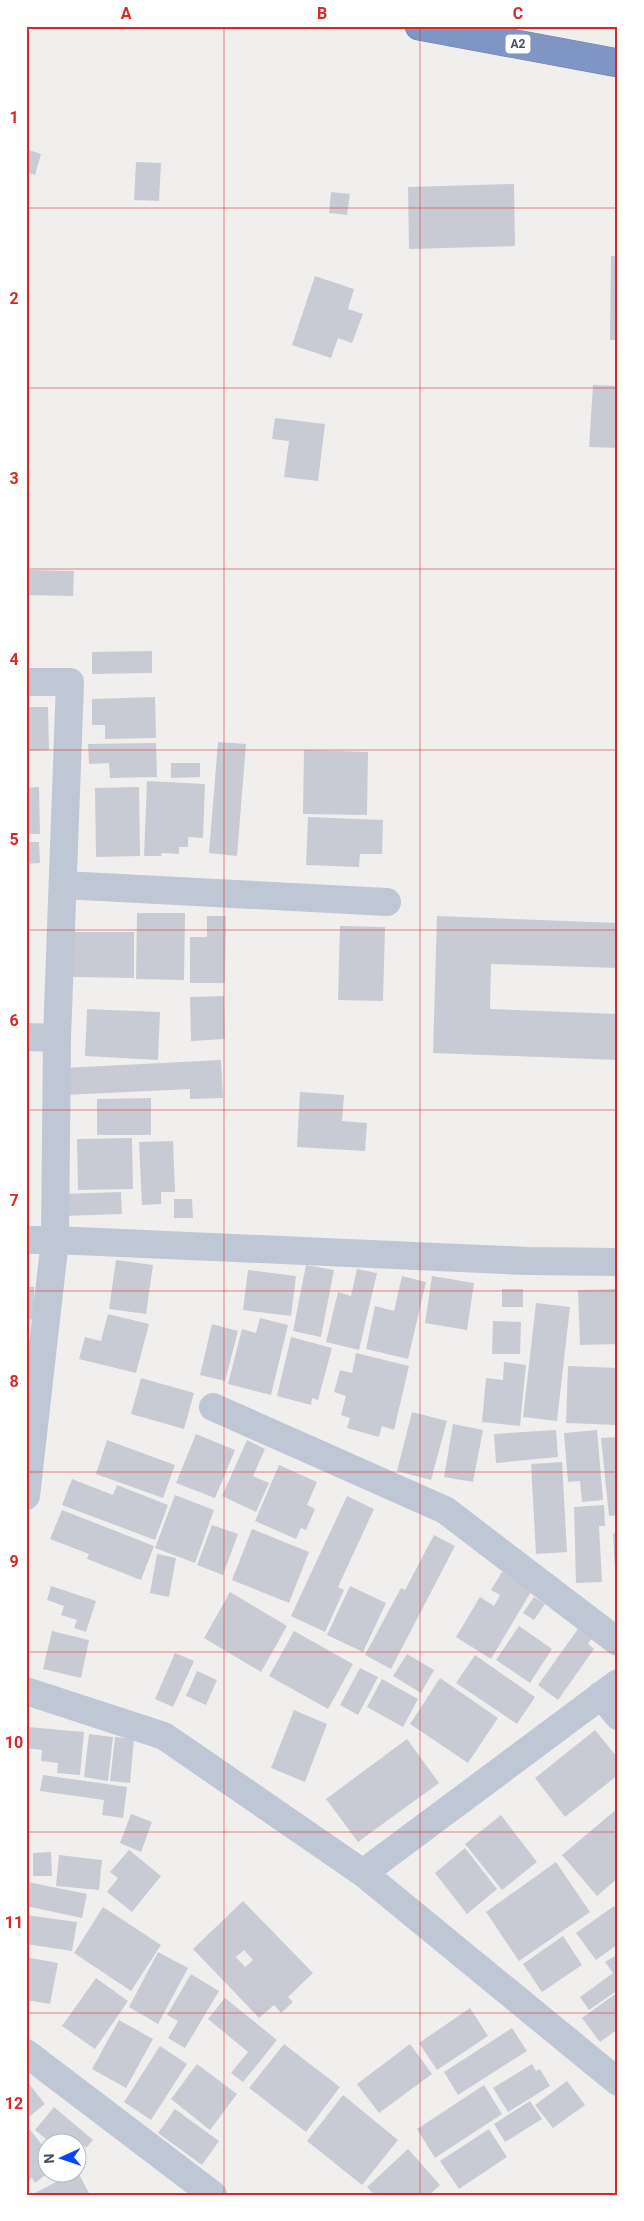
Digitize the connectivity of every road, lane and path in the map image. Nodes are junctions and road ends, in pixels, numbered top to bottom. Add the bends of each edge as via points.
1 (419, 26) edge
2 (618, 63) edge
3 (26, 682) edge
4 (63, 885) junction
5 (387, 902) dead end
6 (26, 1037) edge
7 (57, 1038) junction
8 (26, 1240) edge
9 (56, 1240) junction
10 (618, 1262) edge
11 (213, 1407) dead end
12 (26, 1496) edge
13 (618, 1642) edge
14 (26, 1690) edge
15 (612, 1698) edge
16 (363, 1873) junction
17 (26, 2053) edge
18 (618, 2082) edge
19 (213, 2195) edge

1 - 2 highway, A2
3 - 4 street via 70,682
4 - 5 street
4 - 7 street
6 - 7 street
7 - 9 street
8 - 9 street
9 - 10 street via 528,1261
9 - 12 street
11 - 13 street via 445,1510
14 - 16 street via 164,1736
15 - 16 street
16 - 18 street
17 - 19 street

